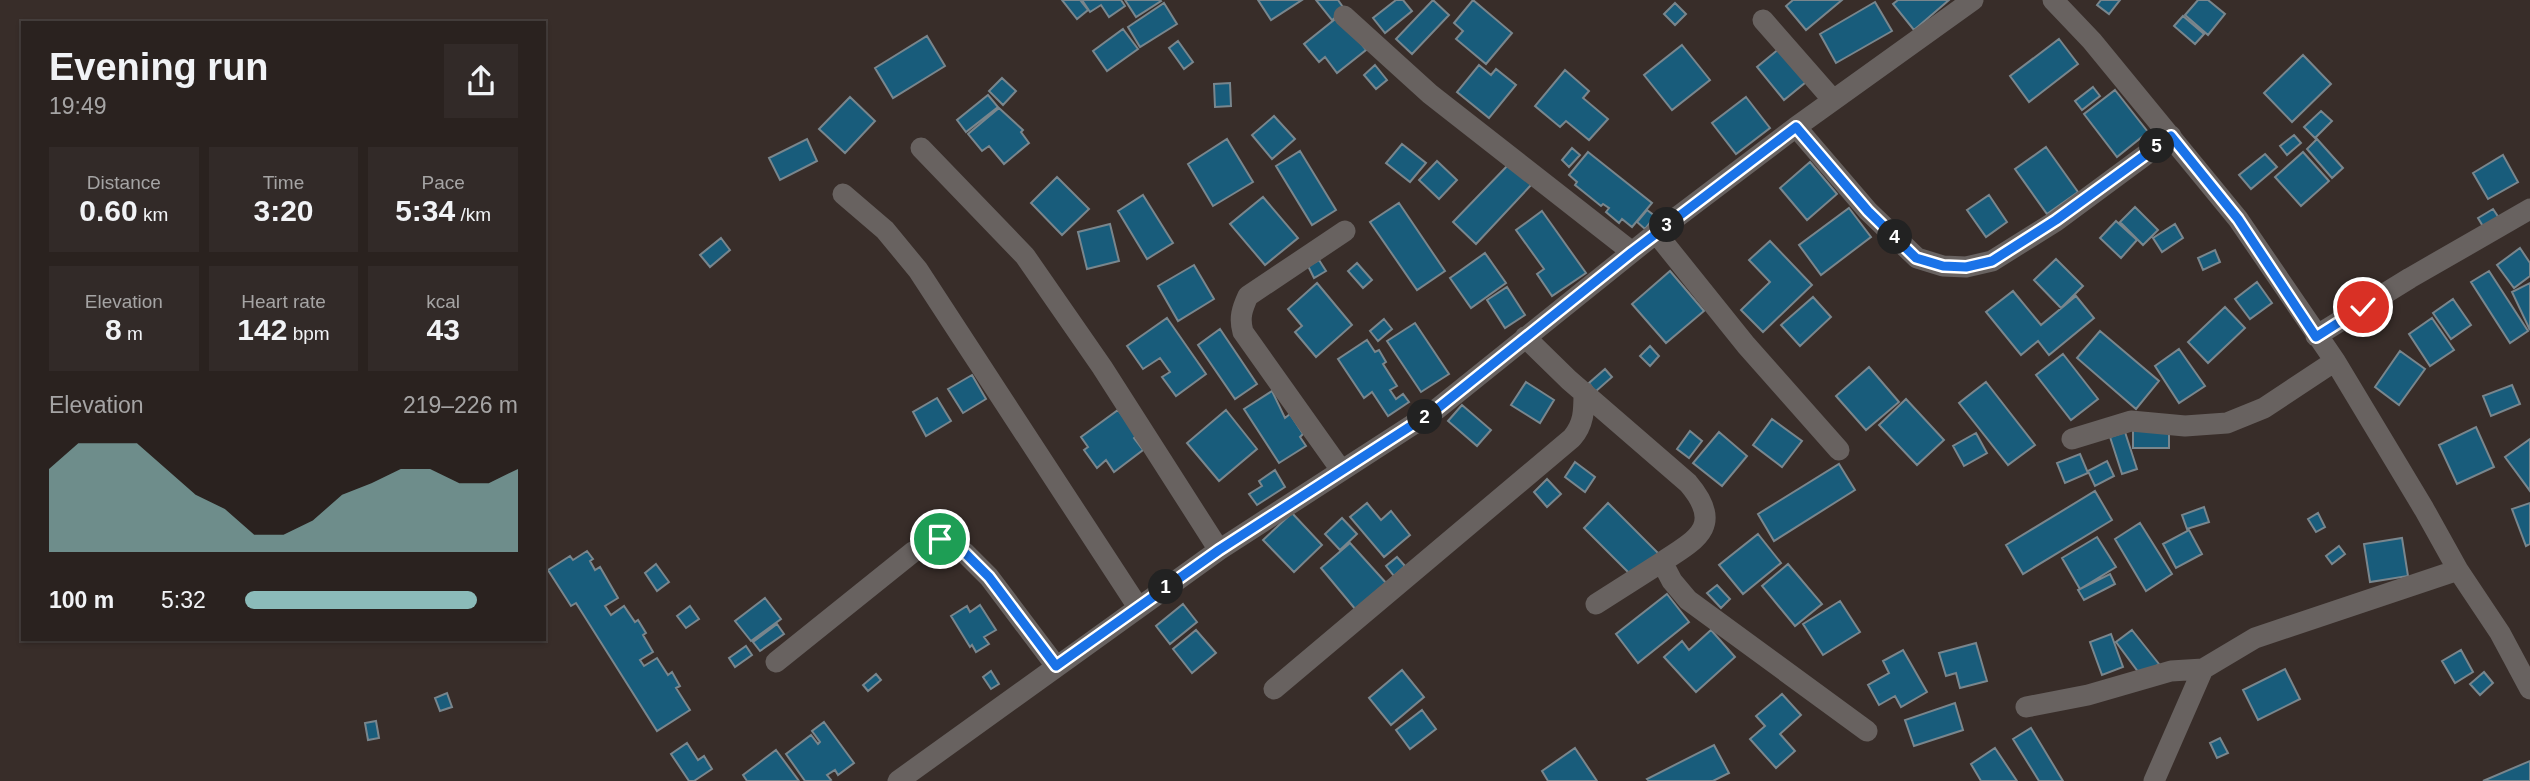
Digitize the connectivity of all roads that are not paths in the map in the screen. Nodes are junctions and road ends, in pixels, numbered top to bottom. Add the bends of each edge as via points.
1 (1973, 0) edge
2 (2053, 0) edge
3 (1344, 16) dead end
4 (1763, 20) dead end
5 (1833, 100) junction
6 (1796, 127) junction
7 (2171, 136) junction
8 (921, 148) dead end
9 (843, 194) dead end
10 (2530, 209) edge
11 (1345, 230) dead end
12 (1656, 233) junction
13 (1632, 252) junction
14 (1525, 337) junction
15 (2316, 337) junction
16 (2334, 361) junction
17 (1584, 392) junction
18 (2072, 439) dead end
19 (1839, 450) dead end
20 (1341, 470) junction
21 (1219, 550) junction
22 (1662, 562) junction
23 (2458, 570) junction
24 (1596, 604) dead end
25 (1138, 607) junction
26 (776, 662) dead end
27 (1056, 666) junction
28 (2203, 669) junction
29 (1274, 689) dead end
30 (2530, 689) edge
31 (2026, 706) dead end
32 (1867, 732) dead end
33 (898, 781) edge
34 (2154, 781) edge

1 - 5 street
2 - 7 street
3 - 13 street via 1430,94
4 - 5 street
5 - 6 street
6 - 7 street via 1868,211 1916,258 1966,267 1992,261
6 - 12 street
7 - 15 street via 2238,219
8 - 21 street via 1025,256
9 - 25 street via 885,230 918,270
10 - 15 street
11 - 20 street via 1248,296 1240,323
12 - 13 street
12 - 19 street
13 - 14 street
14 - 17 street
14 - 20 street via 1437,409
15 - 16 street
16 - 18 street via 2264,408 2227,423 2185,426 2132,421
16 - 23 street
17 - 22 street via 1688,483 1705,508 1696,541
17 - 29 street via 1583,420 1572,438
20 - 21 street
21 - 25 street
22 - 24 street
22 - 32 street via 1688,600
23 - 28 street via 2255,638
23 - 30 street
25 - 27 street
26 - 27 street via 913,552 940,539 965,553 989,577
27 - 33 street
28 - 31 street via 2171,671 2088,695
28 - 34 street

